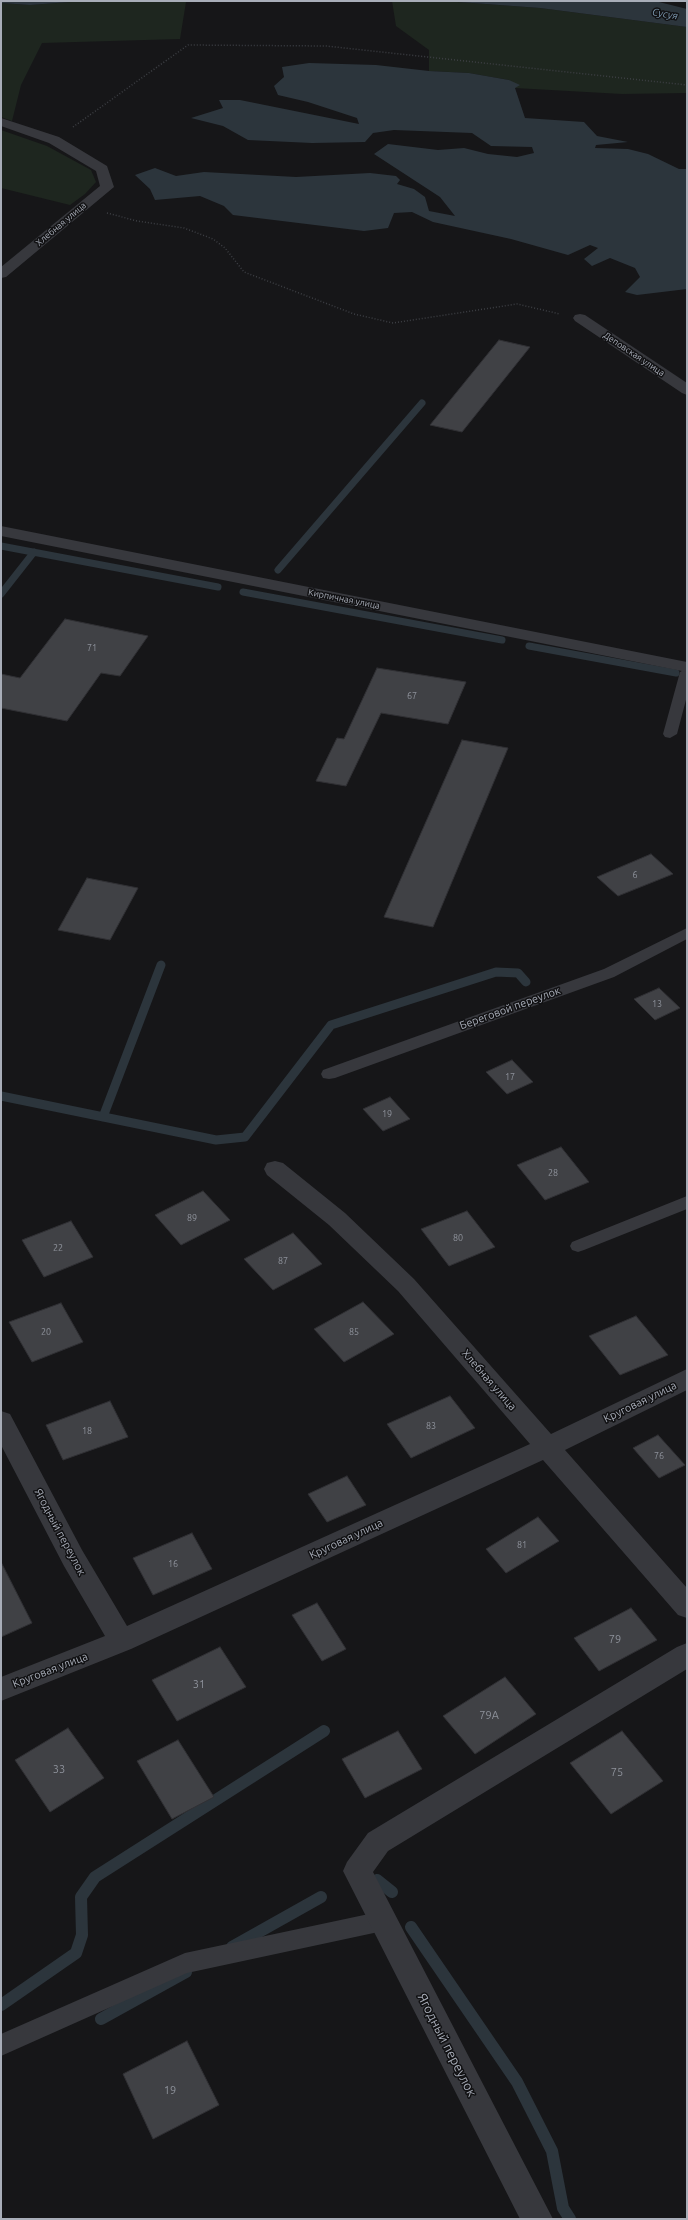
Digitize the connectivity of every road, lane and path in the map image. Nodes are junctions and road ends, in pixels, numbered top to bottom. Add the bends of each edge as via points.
1 (687, 85) edge
2 (1, 122) edge
3 (54, 140) junction
4 (82, 206) junction
5 (1, 274) edge
6 (580, 318) joint
7 (687, 390) edge
8 (1, 531) edge
9 (687, 667) edge
10 (687, 672) edge
11 (670, 734) dead end
12 (687, 933) edge
13 (329, 1074) dead end
14 (275, 1169) dead end
15 (687, 1202) edge
16 (578, 1246) dead end
17 (687, 1379) edge
18 (1, 1421) edge
19 (547, 1447) junction
20 (687, 1607) edge
21 (122, 1641) junction
22 (687, 1655) edge
23 (1, 1689) edge
24 (383, 1921) junction
25 (1, 2045) edge
26 (537, 2219) edge

1 - 3 path via 326,46 188,45
2 - 3 street
3 - 4 street, Хлебная улица via 102,169 107,187
4 - 5 street, Хлебная улица
4 - 6 path via 137,221 184,228 213,239 225,248 244,272 354,314 394,323 517,304
6 - 7 street, Деповская улица
8 - 9 street, Кирпичная улица
10 - 11 lane
12 - 13 lane, Береговой переулок via 609,972
14 - 19 street, Хлебная улица via 337,1220 406,1285
15 - 16 lane
17 - 19 street, Круговая улица
18 - 21 street, Ягодный переулок via 73,1558
19 - 20 street, Хлебная улица
19 - 21 street, Круговая улица
21 - 23 street, Круговая улица
22 - 24 street, Ягодный переулок via 378,1842 357,1871
24 - 25 lane via 185,1963
24 - 26 street, Ягодный переулок

